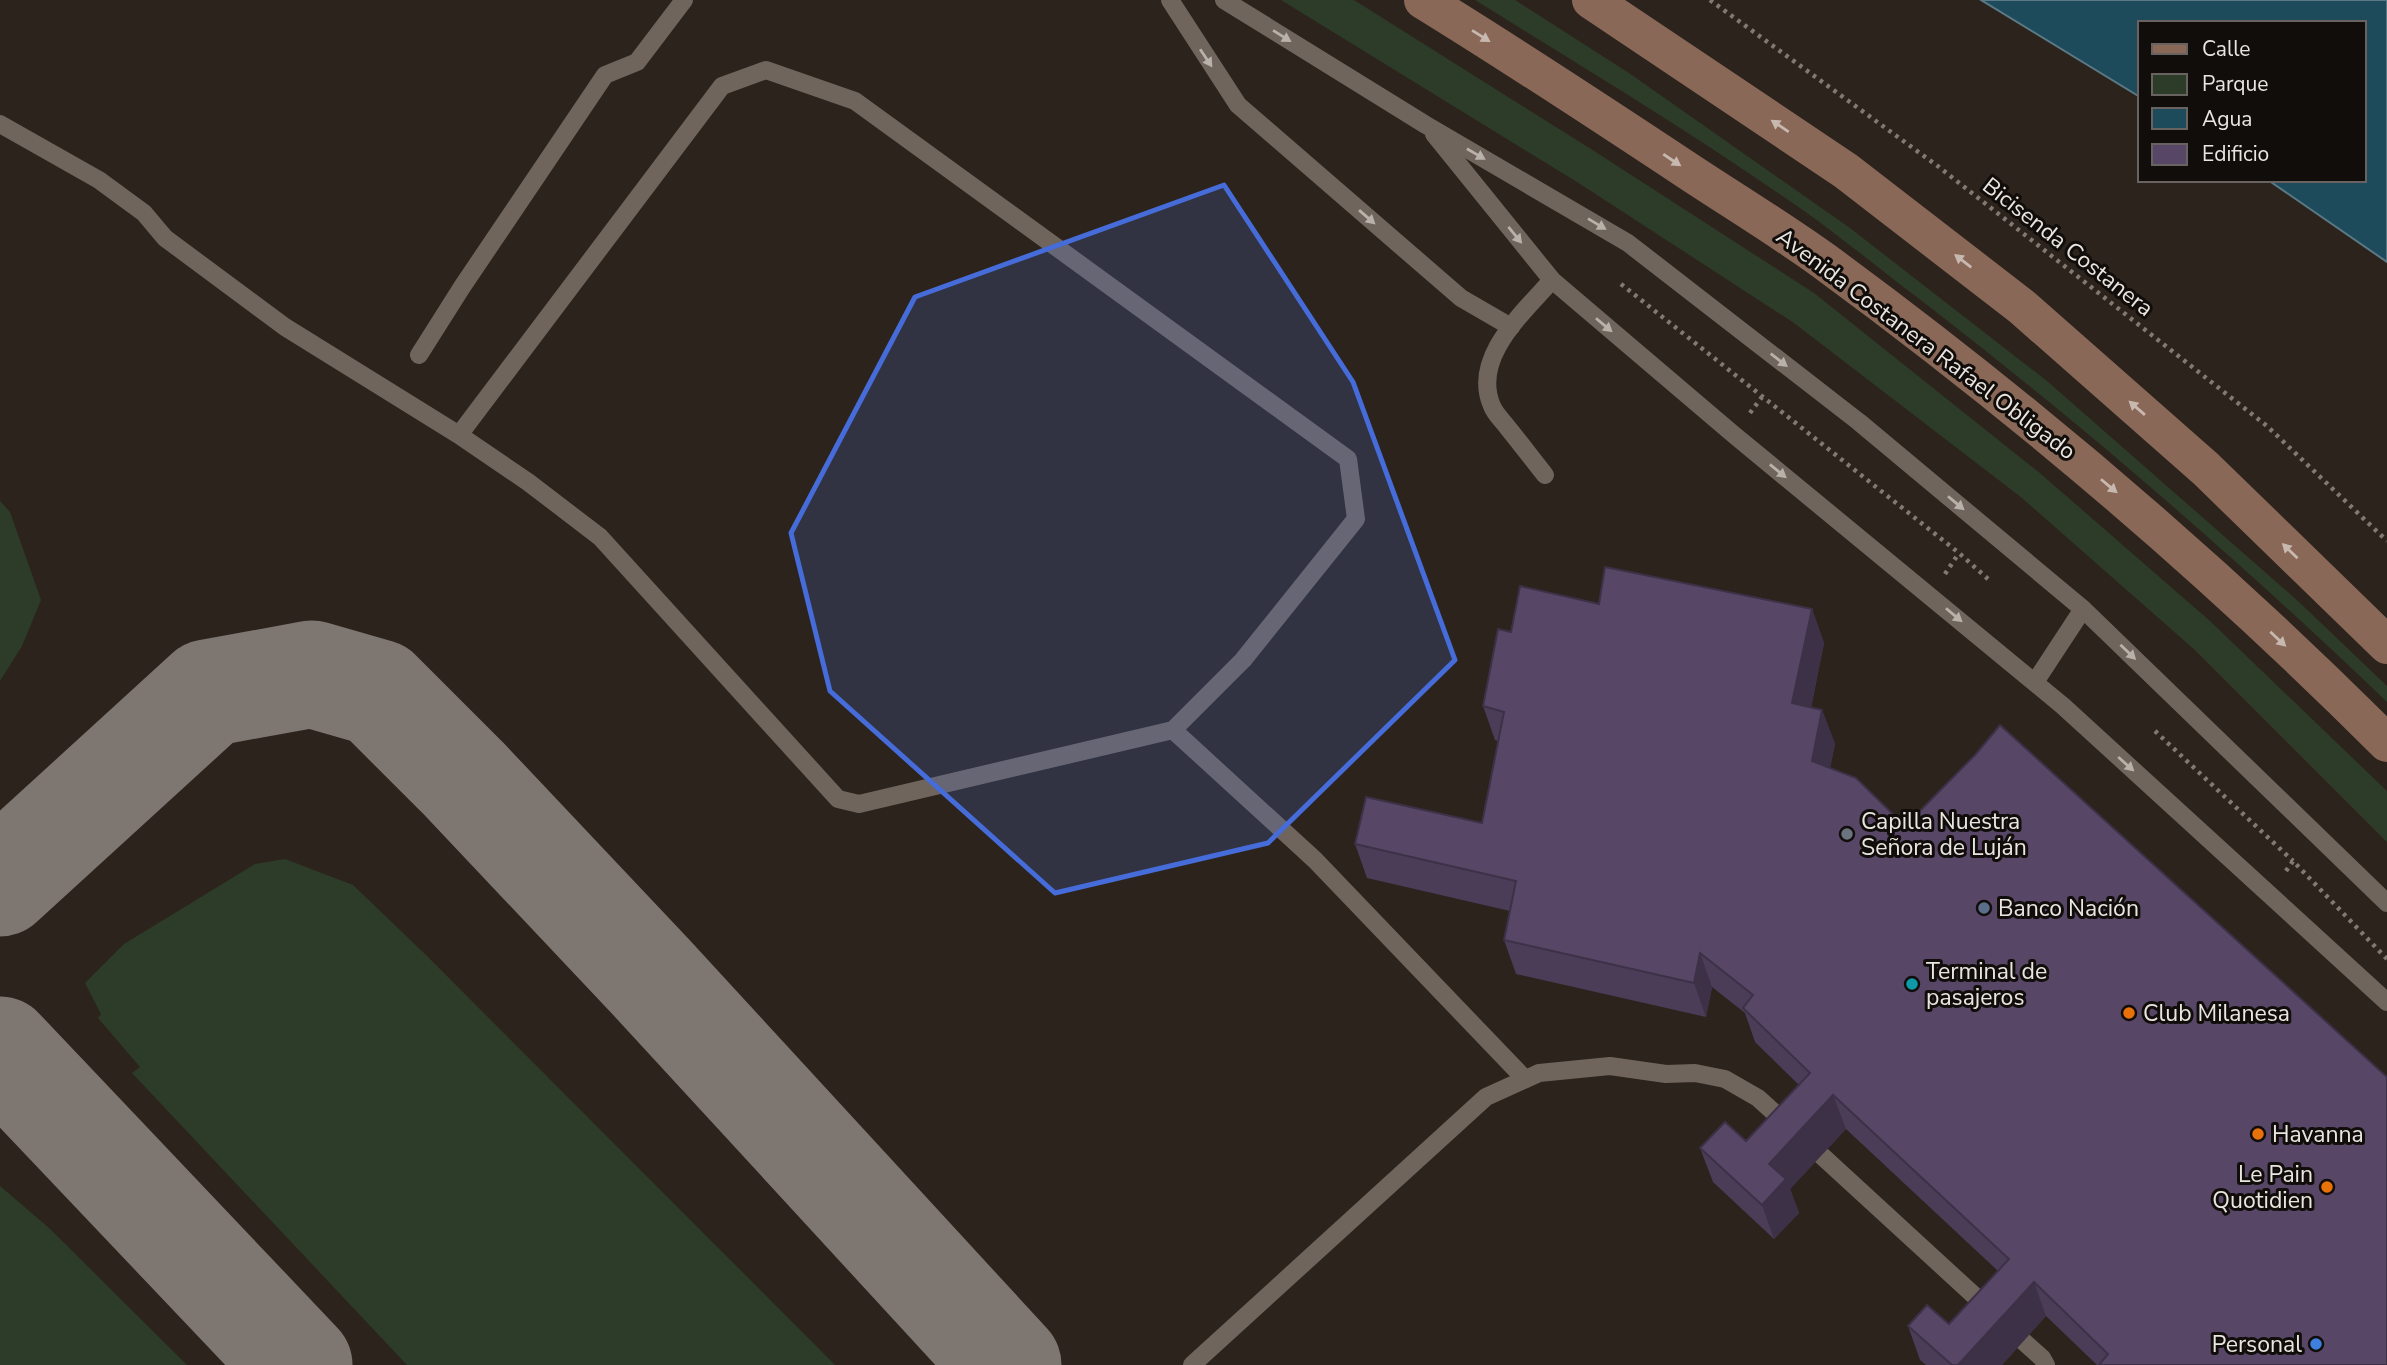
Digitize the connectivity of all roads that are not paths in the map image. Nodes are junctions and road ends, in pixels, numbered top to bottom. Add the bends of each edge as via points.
1 (684, 0) edge
2 (1170, 0) edge
3 (1224, 0) edge
4 (1423, 0) edge
5 (1591, 0) edge
6 (0, 124) edge
7 (1426, 125) junction
8 (1552, 281) junction
9 (1511, 327) junction
10 (419, 355) dead end
11 (459, 435) junction
12 (1545, 475) dead end
13 (2083, 610) junction
14 (2387, 645) edge
15 (2035, 682) junction
16 (1172, 730) junction
17 (2387, 743) edge
18 (2387, 903) edge
19 (2387, 1002) edge
20 (1525, 1079) junction
21 (1797, 1133) edge
22 (1821, 1155) dead end
23 (1998, 1318) edge
24 (2023, 1341) dead end
25 (1192, 1365) edge
26 (2046, 1365) edge

1 - 10 lane via 637,62 606,75
2 -> 9 lane via 1238,105 1461,298
3 -> 7 lane
4 -> 17 main road, Avenida Costanera Rafael Obligado via 1822,260 2019,410 2163,532
14 -> 5 main road via 2206,469 2022,307 1846,171
6 - 11 lane via 99,180 144,213 165,238 285,327
7 -> 8 lane
7 -> 13 lane via 1628,243 1859,422
8 - 9 lane
8 -> 15 lane
9 - 12 lane via 1488,365 1487,386 1492,407
11 - 16 lane via 600,537 838,799 859,804
11 - 16 lane via 722,86 766,70 855,102 1348,459 1356,519 1243,660
13 - 15 lane
13 -> 18 lane
15 -> 19 lane
16 - 20 lane via 1315,860
20 - 21 lane via 1539,1073 1610,1066 1695,1073 1725,1080 1758,1098
20 - 25 lane via 1486,1097
22 - 23 lane
24 - 26 lane

